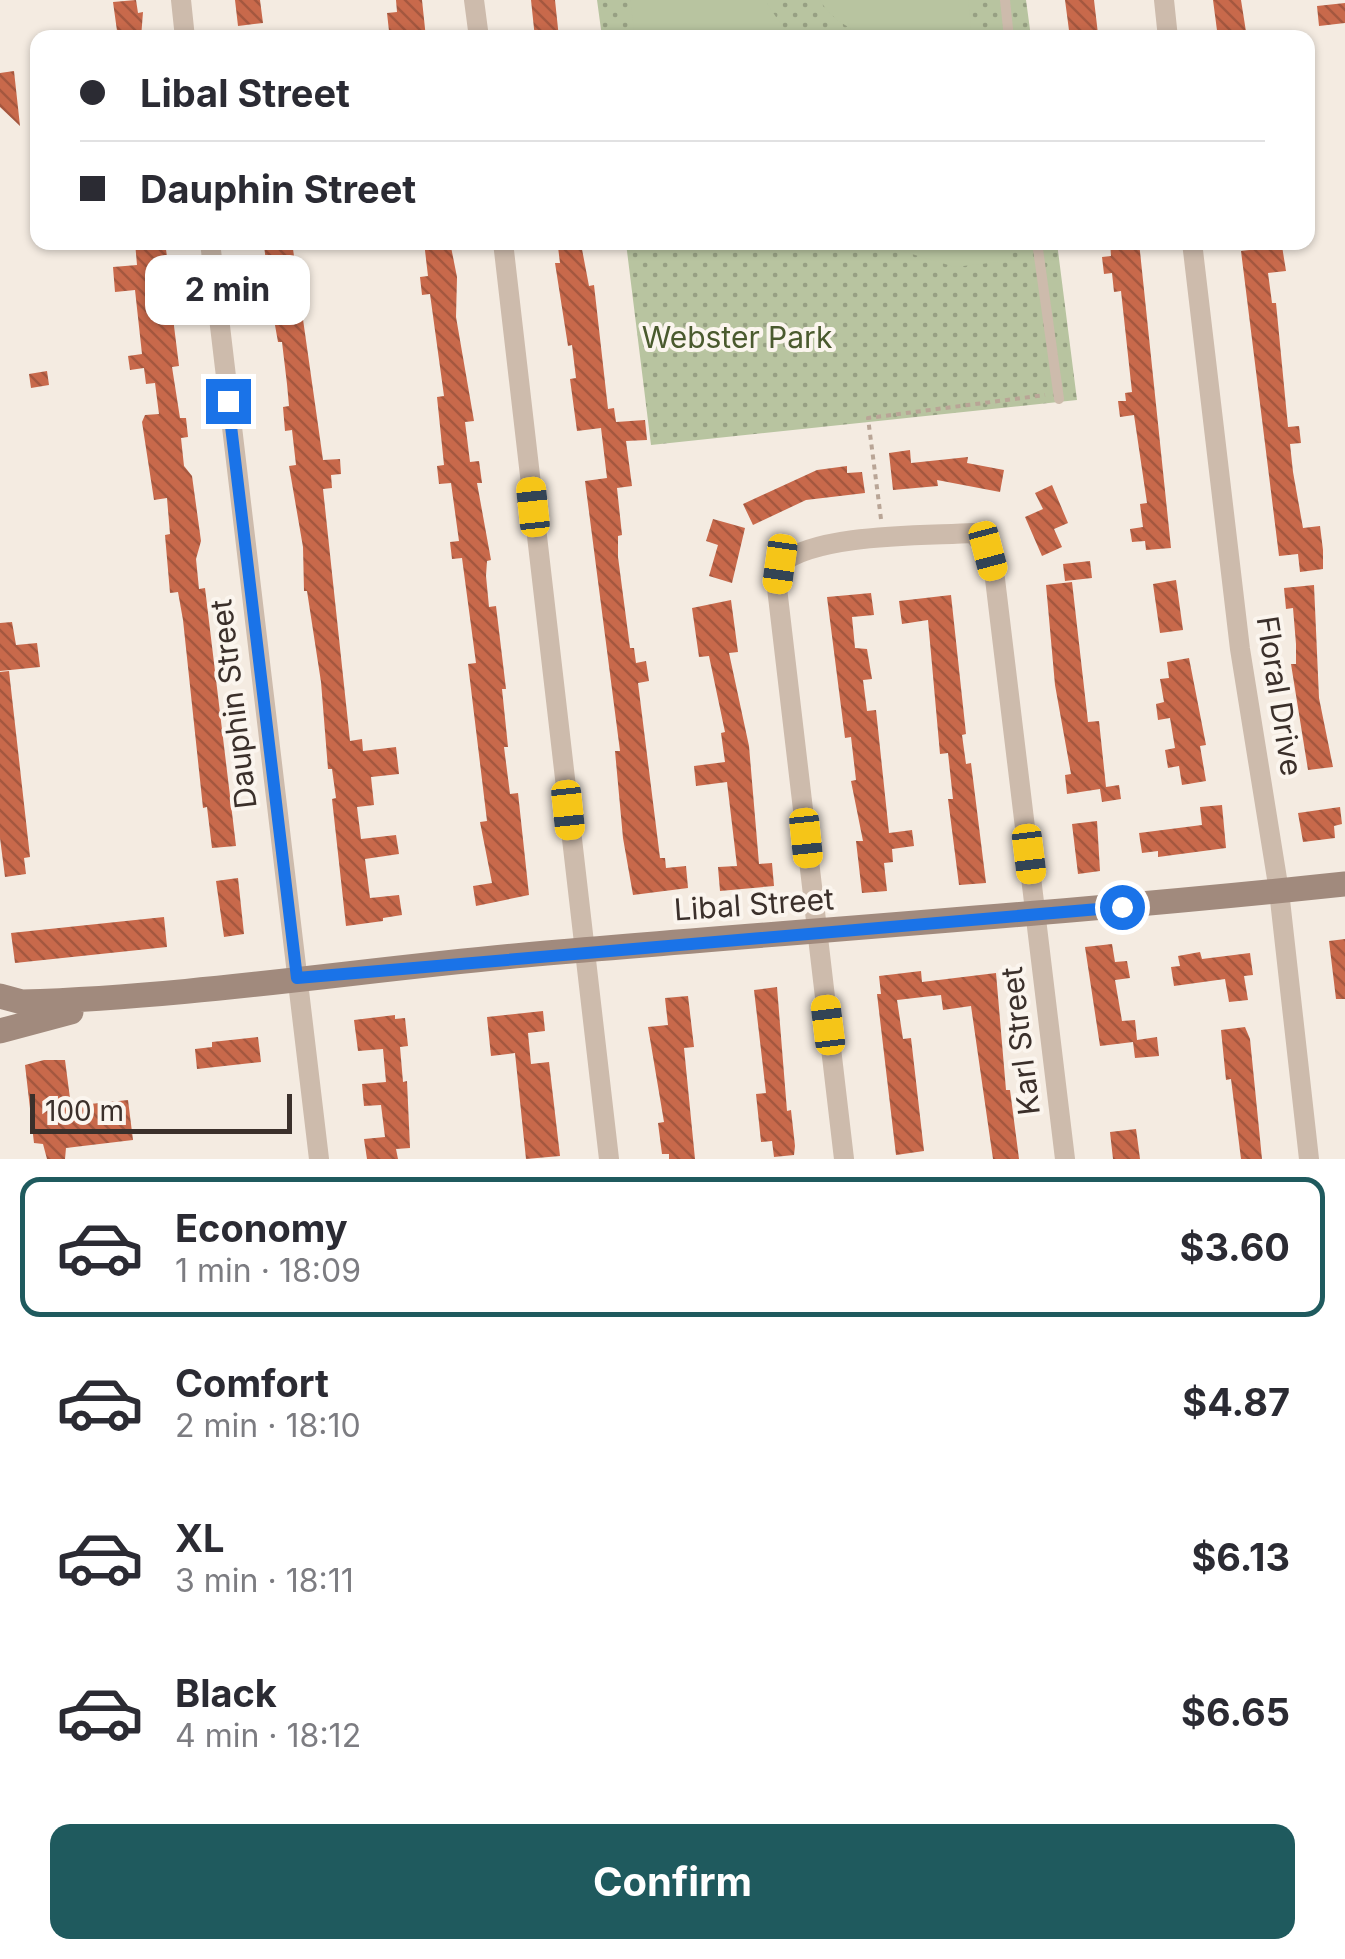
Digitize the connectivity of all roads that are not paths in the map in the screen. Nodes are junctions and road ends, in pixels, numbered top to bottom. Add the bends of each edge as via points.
1 (181, 0) edge
2 (474, 0) edge
3 (1006, 0) edge
4 (1164, 0) edge
5 (184, 30) edge
6 (478, 30) edge
7 (1008, 30) edge
8 (1167, 30) edge
9 (211, 250) edge
10 (503, 250) edge
11 (1039, 250) edge
12 (1193, 250) edge
13 (1059, 396) road end
14 (1345, 884) edge
15 (1279, 890) junction
16 (1036, 916) junction
17 (818, 933) junction
18 (584, 951) junction
19 (297, 978) junction
20 (169, 993) junction
21 (0, 998) edge
22 (0, 1029) edge
23 (318, 1159) edge
24 (608, 1159) edge
25 (844, 1159) edge
26 (1065, 1159) edge
27 (1309, 1159) edge

1 - 5 street
2 - 6 street
3 - 7 lane
4 - 8 street
9 - 19 street, Dauphin Street
10 - 18 street
11 - 13 lane
12 - 15 street, Floral Drive via 1240,649
14 - 15 street, Libal Street
15 - 16 street, Libal Street
15 - 27 street, Floral Drive
16 - 17 street, Libal Street
16 - 17 street, Karl Street via 988,551 972,533 884,538 794,552 780,564 777,588
16 - 26 street, Karl Street
17 - 18 street, Libal Street
17 - 25 street
18 - 19 street, Libal Street
18 - 24 street
19 - 20 street, Libal Street
19 - 23 street, Dauphin Street
20 - 21 street, Libal Street
20 - 22 street, Libal Street
21 - 22 street

